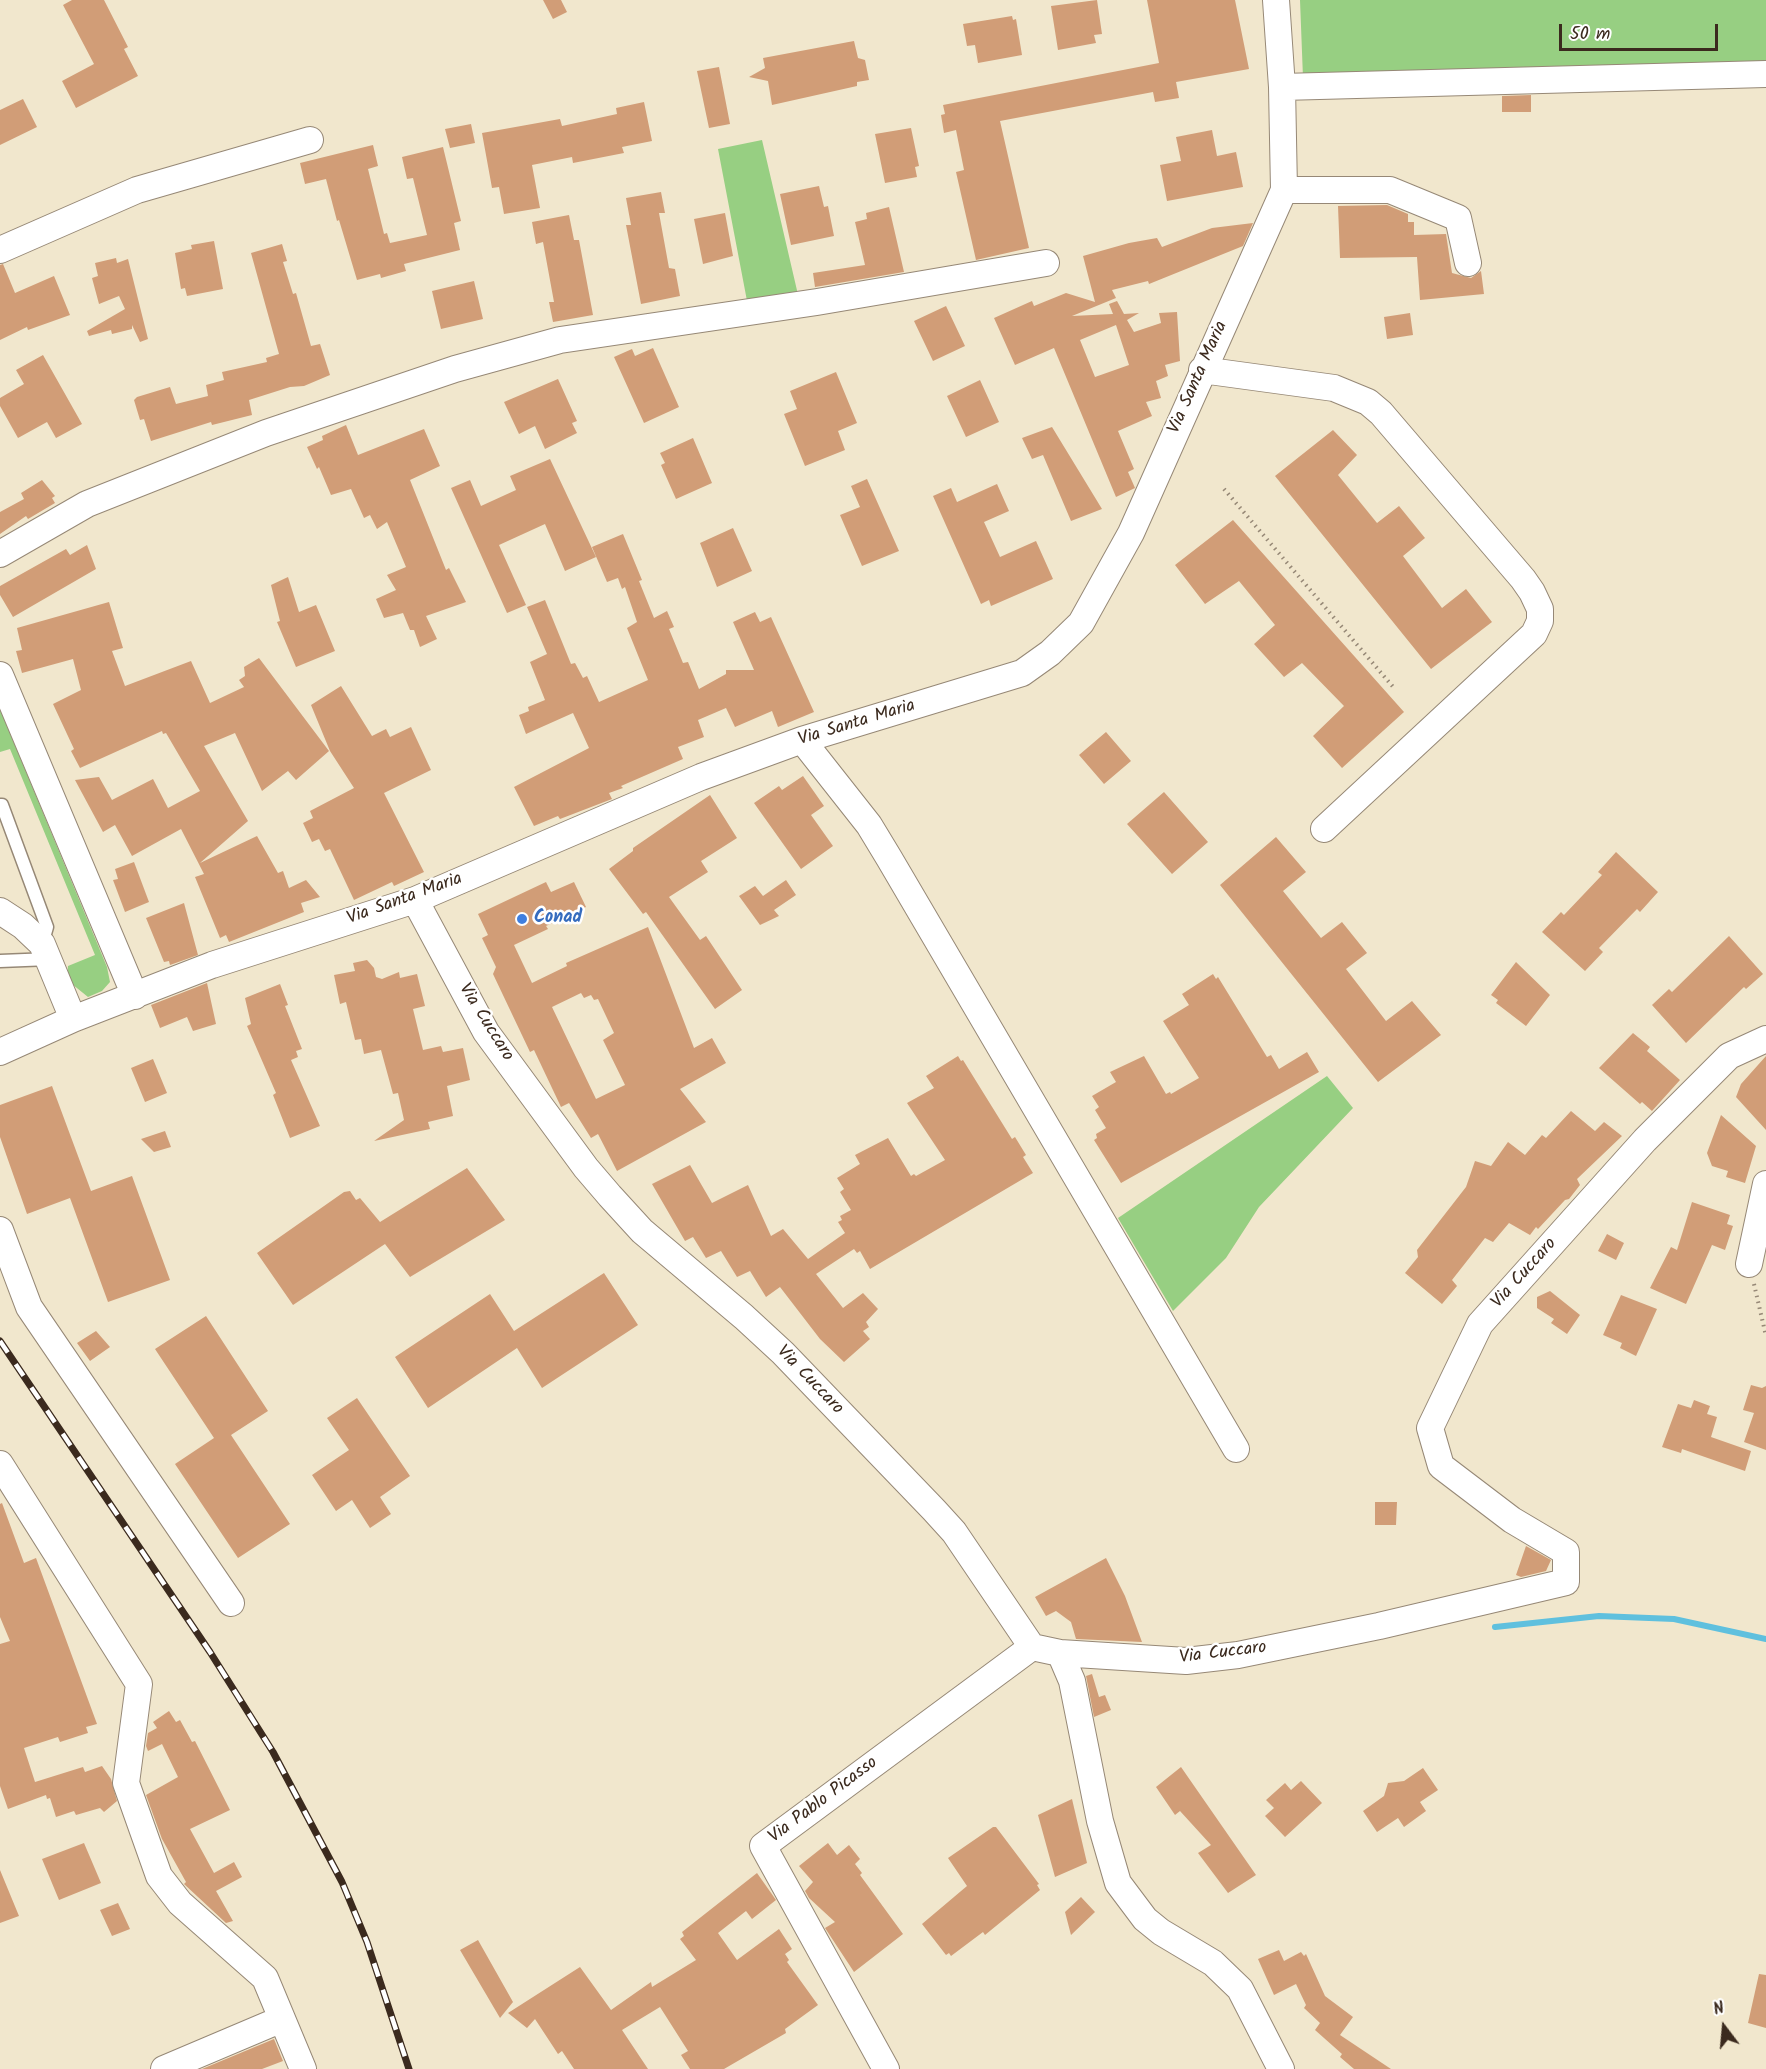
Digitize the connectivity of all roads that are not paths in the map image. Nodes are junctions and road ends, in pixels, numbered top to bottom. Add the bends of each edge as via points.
1 (1276, 0) edge
2 (1766, 74) edge
3 (1282, 87) junction
4 (310, 140) dead end
5 (1284, 190) junction
6 (0, 250) edge
7 (1046, 263) dead end
8 (1468, 263) dead end
9 (1202, 370) junction
10 (0, 554) edge
11 (0, 675) edge
12 (802, 740) junction
13 (0, 806) edge
14 (1324, 829) dead end
15 (415, 900) junction
16 (0, 911) edge
17 (46, 952) junction
18 (0, 961) edge
19 (135, 996) junction
20 (73, 1019) junction
21 (1766, 1039) edge
22 (0, 1051) edge
23 (1766, 1184) edge
24 (0, 1230) edge
25 (1749, 1264) road end
26 (1236, 1449) dead end
27 (0, 1464) edge
28 (231, 1603) dead end
29 (1032, 1647) junction
30 (1060, 1653) junction
31 (282, 2019) junction
32 (164, 2069) edge
33 (303, 2069) edge
34 (886, 2069) edge
35 (1281, 2069) edge

1 - 3 street, Via Santa Maria
2 - 3 street
3 - 5 street, Via Santa Maria
4 - 6 street via 137,190
5 - 8 street via 1390,190 1458,218
5 - 9 street, Via Santa Maria
7 - 10 street via 560,340 455,369 266,433 87,504
9 - 12 street, Via Santa Maria via 1131,533 1081,623 1066,638 1022,673
9 - 14 street via 1334,388 1368,402 1523,579 1540,609 1534,634
11 - 19 street
12 - 15 street, Via Santa Maria via 701,777
12 - 26 street via 869,825
13 - 17 lane via 47,927
15 - 19 street, Via Santa Maria via 212,965
15 - 29 street, Via Cuccaro via 486,1032 586,1168 642,1231 783,1353 934,1510 954,1532
16 - 17 street via 23,926
17 - 18 lane
17 - 20 street
19 - 20 street, Via Santa Maria
20 - 22 street, Via Santa Maria
21 - 30 street, Via Cuccaro via 1729,1056 1695,1089 1480,1324 1430,1428 1441,1466 1512,1520 1566,1552 1566,1582 1238,1655 1186,1661
23 - 25 street
24 - 28 street via 28,1307
27 - 31 street via 139,1684 126,1784 159,1876 187,1910 265,1978
29 - 30 street, Via Cuccaro
29 - 34 street, Via Pablo Picasso via 763,1846
30 - 35 street via 1072,1681 1100,1821 1118,1883 1145,1919 1213,1963 1240,1989
31 - 32 street
31 - 33 street

